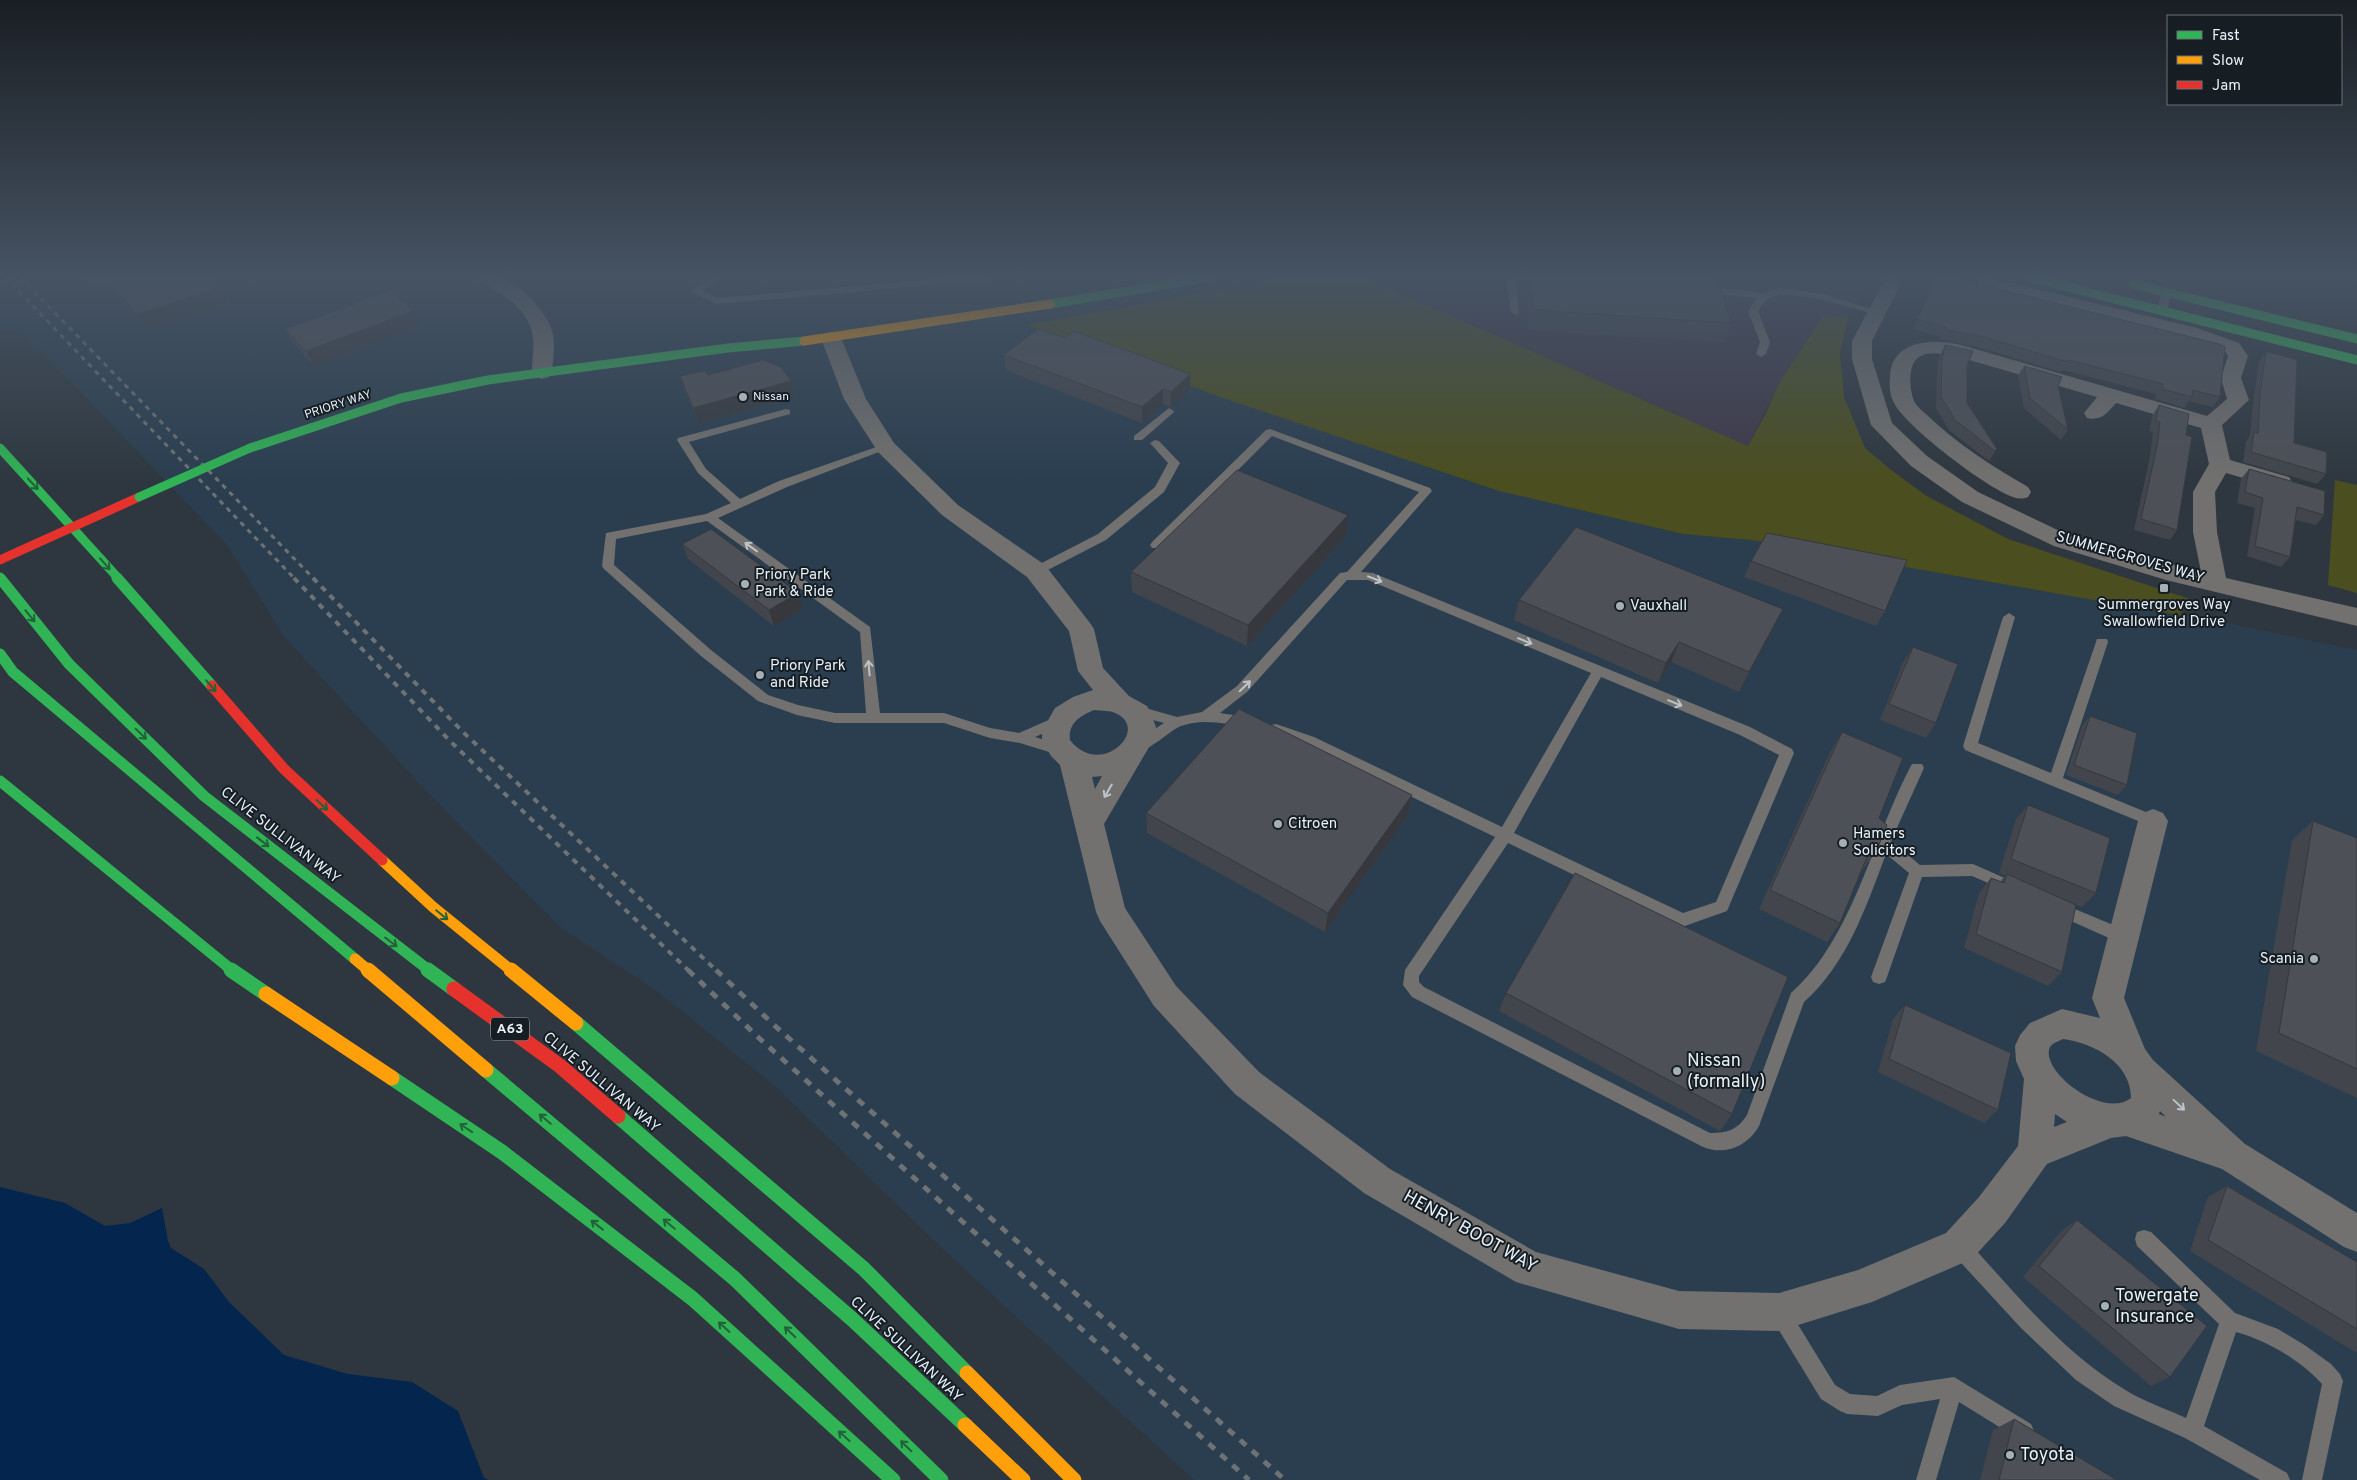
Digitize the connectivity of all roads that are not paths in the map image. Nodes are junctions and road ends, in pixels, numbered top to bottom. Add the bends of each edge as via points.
1 (542, 346) edge
2 (762, 346) edge
3 (834, 346) edge
4 (1764, 346) edge
5 (1862, 346) edge
6 (1934, 346) edge
7 (1934, 346) edge
8 (2229, 346) edge
9 (2302, 346) edge
10 (1761, 354) dead end
11 (2357, 360) edge
12 (542, 372) junction
13 (2112, 394) junction
14 (1169, 411) edge
15 (786, 412) dead end
16 (2094, 413) dead end
17 (2211, 424) junction
18 (1138, 438) dead end
19 (1156, 443) dead end
20 (886, 447) junction
21 (0, 448) edge
22 (2220, 464) junction
23 (2299, 488) edge
24 (2020, 492) dead end
25 (739, 504) junction
26 (709, 517) junction
27 (73, 527) junction
28 (1156, 544) dead end
29 (0, 560) edge
30 (1036, 571) junction
31 (1350, 576) junction
32 (0, 578) edge
33 (2215, 582) junction
34 (2357, 617) edge
35 (2008, 618) dead end
36 (2102, 642) dead end
37 (0, 654) edge
38 (1598, 671) junction
39 (1091, 672) junction
40 (1126, 706) junction
41 (1064, 715) junction
42 (873, 716) junction
43 (1206, 716) junction
44 (1177, 722) junction
45 (1020, 738) junction
46 (1132, 752) junction
47 (1068, 755) junction
48 (1917, 768) dead end
49 (0, 781) edge
50 (2055, 781) junction
51 (2153, 821) joint
52 (1088, 826) junction
53 (1505, 835) junction
54 (1883, 843) junction
55 (1917, 871) junction
56 (2026, 894) edge
57 (2044, 902) edge
58 (2124, 937) junction
59 (1879, 977) dead end
60 (2108, 998) junction
61 (2062, 1024) junction
62 (2137, 1064) junction
63 (2041, 1079) junction
64 (2119, 1121) junction
65 (2035, 1152) junction
66 (2233, 1156) junction
67 (2357, 1234) edge
68 (2144, 1239) dead end
69 (1959, 1246) junction
70 (1779, 1312) junction
71 (2230, 1321) junction
72 (1954, 1387) junction
73 (2192, 1431) junction
74 (2040, 1441) edge
75 (893, 1480) edge
76 (941, 1480) edge
77 (1023, 1480) edge
78 (1074, 1480) edge
79 (1926, 1480) edge
80 (2280, 1480) edge
81 (2312, 1480) edge

1 - 12 street
2 - 12 main road, PRIORY WAY
3 - 20 street via 855,399
4 - 10 lane
5 - 33 street, SUMMERGROVES WAY via 1862,359 1882,425 1919,461 1970,497 2062,541 2166,572
6 - 13 street
7 - 24 street via 1912,351 1902,363 1900,381 1905,404 1932,433 1983,463
8 - 17 street via 2238,356 2231,378 2238,400
9 - 11 main road
12 - 27 main road, PRIORY WAY, bridge via 401,398 250,448
13 - 16 street
13 - 17 street
14 - 18 lane
15 - 25 lane via 682,440 702,471
17 - 22 street
19 - 30 lane via 1174,463 1160,489 1102,537
20 - 25 lane via 783,484
20 - 30 street via 950,510
21 -> 27 main road
22 - 23 street
22 - 33 street via 2204,492 2205,532
25 - 26 lane
42 -> 26 lane via 866,630
26 - 42 lane via 610,536 608,566 706,653 763,698 835,718
27 - 29 main road, PRIORY WAY
27 -> 78 main road via 284,769 433,907 558,1007 864,1269
28 - 31 lane via 1270,432 1426,491
30 - 39 street via 1081,629
31 -> 38 lane via 1368,576
43 -> 31 lane via 1242,689 1344,576
32 -> 77 main road, CLIVE SULLIVAN WAY / A63 via 69,664 204,796 391,943 560,1066 852,1319
33 - 34 street, SUMMERGROVES WAY
35 - 50 lane via 1970,746
36 - 50 lane
76 -> 37 main road via 735,1279 13,672
38 - 53 lane
38 -> 53 lane via 1745,731 1787,753 1722,906 1682,920
39 - 40 street
39 - 41 street
40 - 41 street via 1093,700 1079,704
40 - 44 lane
40 - 46 street via 1139,717 1143,727 1142,738
41 - 45 lane
41 - 47 street via 1056,730 1056,741
42 - 45 lane via 944,718 990,733
43 - 44 lane
43 - 53 lane via 1260,724 1308,741
44 - 46 lane
45 - 47 lane
46 - 47 street via 1115,762 1101,765 1086,764
46 -> 52 street
47 - 52 street, HENRY BOOT WAY
48 - 54 lane
75 -> 49 main road via 693,1299 502,1152 234,972
50 - 51 lane
51 - 58 street
52 - 70 street, HENRY BOOT WAY via 1111,912 1165,996 1247,1083 1377,1181 1528,1269 1679,1310
53 - 54 lane via 1432,941 1411,975 1411,985 1418,992 1709,1141 1724,1142 1749,1130 1796,998 1811,988 1831,958 1849,925
54 - 55 lane
55 - 56 lane via 1973,870
55 - 59 lane
57 - 58 lane
58 - 60 street
60 - 61 street
60 - 62 street
61 - 62 street via 2099,1032 2117,1042
61 - 63 street via 2037,1036 2032,1048
62 - 64 street via 2148,1088 2147,1102 2140,1113
62 -> 66 street
63 - 64 street via 2071,1107 2090,1117
63 - 65 street
64 - 65 street
64 - 66 street
65 - 69 street, HENRY BOOT WAY via 1992,1210
66 - 67 street
68 - 71 lane
69 - 70 street, HENRY BOOT WAY via 1859,1289
69 - 73 lane via 2028,1321 2083,1373 2120,1398
70 - 72 lane via 1828,1392 1847,1404 1878,1406 1900,1395
71 - 73 lane
71 - 81 lane via 2244,1324 2287,1346 2333,1381
72 - 74 lane
72 - 79 lane
73 - 80 lane

